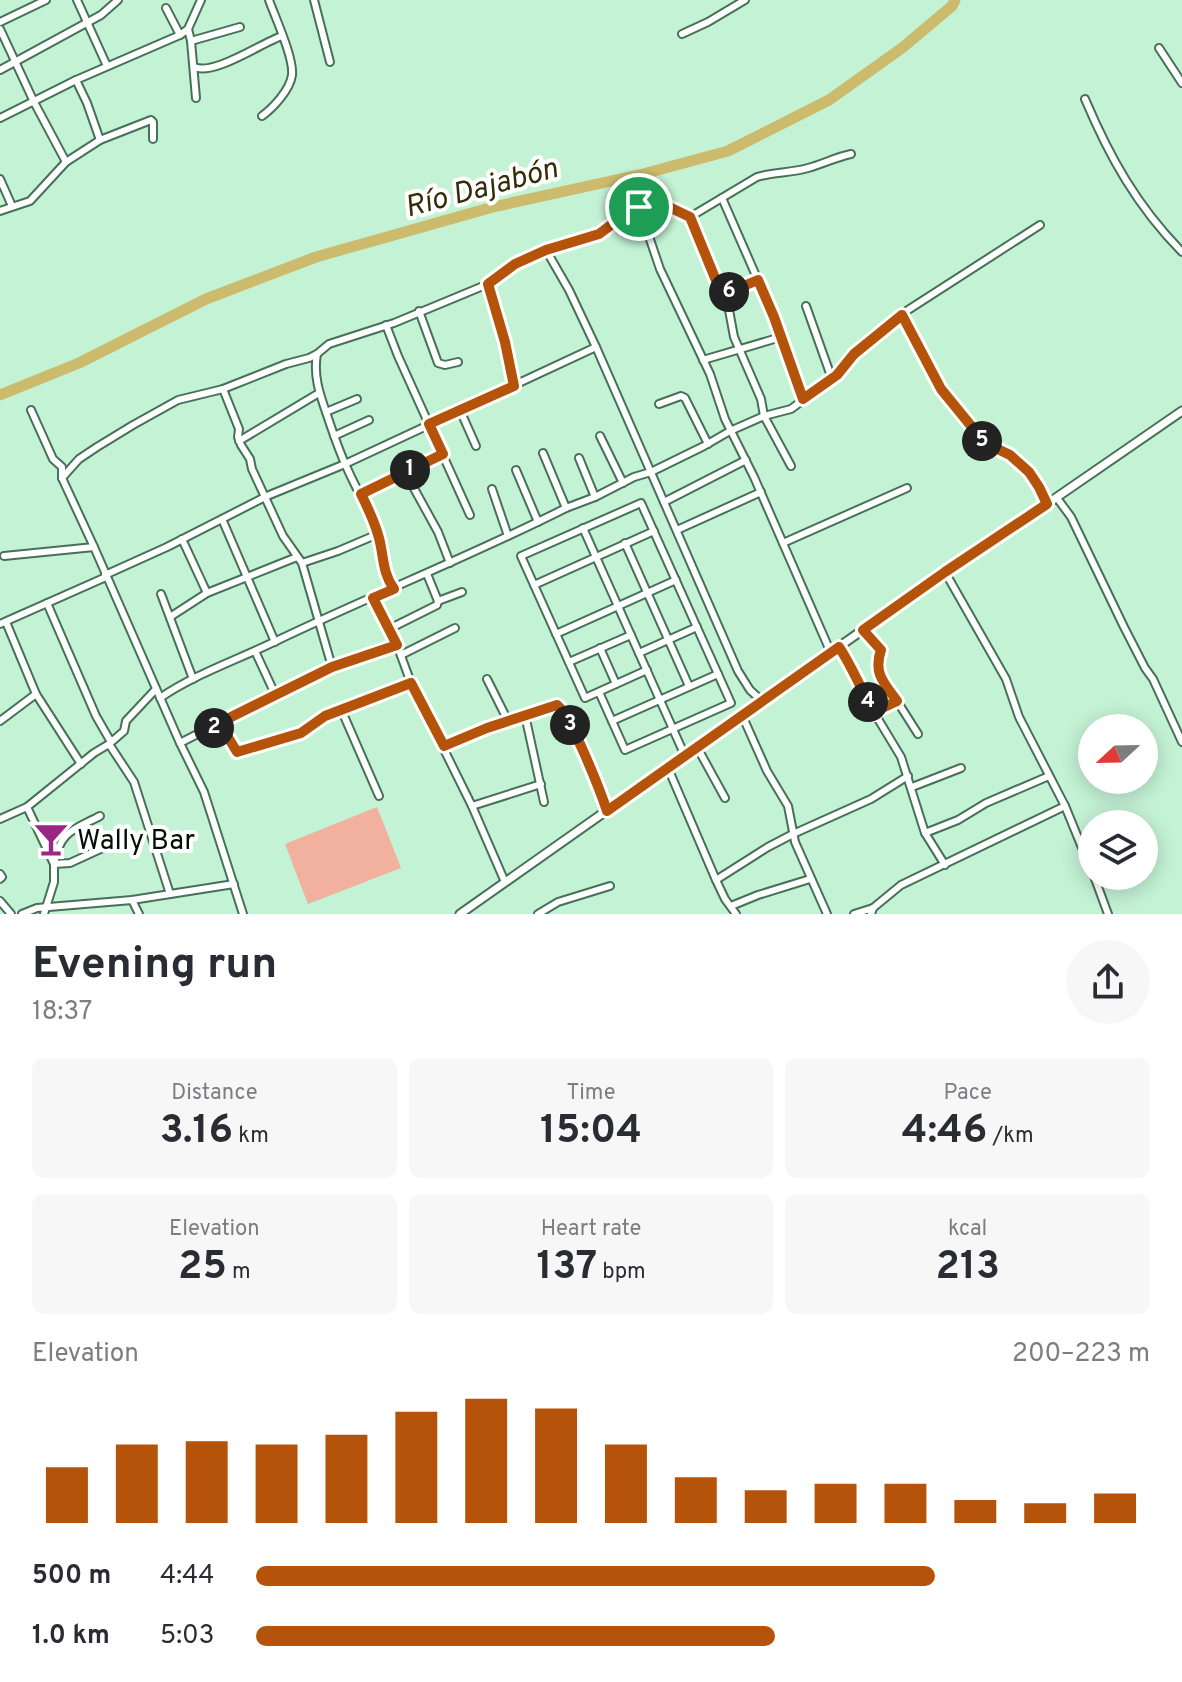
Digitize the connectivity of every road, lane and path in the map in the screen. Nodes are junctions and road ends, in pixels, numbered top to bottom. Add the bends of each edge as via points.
1 (46, 0) edge
2 (77, 0) edge
3 (118, 0) edge
4 (201, 0) edge
5 (270, 0) edge
6 (314, 0) edge
7 (745, 0) edge
8 (166, 8) dead end
9 (0, 22) edge
10 (87, 23) junction
11 (240, 27) dead end
12 (0, 29) edge
13 (188, 29) junction
14 (682, 34) dead end
15 (180, 35) junction
16 (282, 36) junction
17 (191, 41) junction
18 (1159, 48) dead end
19 (15, 62) junction
20 (330, 62) dead end
21 (107, 66) junction
22 (194, 67) junction
23 (0, 70) edge
24 (76, 80) junction
25 (1182, 83) edge
26 (196, 98) dead end
27 (1085, 99) dead end
28 (34, 102) junction
29 (262, 116) dead end
30 (0, 118) edge
31 (153, 139) dead end
32 (100, 140) junction
33 (851, 154) dead end
34 (66, 162) junction
35 (0, 179) edge
36 (722, 198) junction
37 (12, 206) junction
38 (639, 207) junction
39 (0, 211) edge
40 (690, 217) junction
41 (1040, 225) dead end
42 (546, 250) junction
43 (1182, 252) edge
44 (758, 280) junction
45 (488, 284) junction
46 (722, 295) junction
47 (806, 306) dead end
48 (419, 311) junction
49 (902, 315) junction
50 (386, 325) junction
51 (781, 337) junction
52 (596, 347) junction
53 (739, 349) junction
54 (317, 354) junction
55 (703, 360) junction
56 (458, 362) dead end
57 (832, 379) junction
58 (514, 386) junction
59 (223, 389) junction
60 (319, 393) junction
61 (357, 399) dead end
62 (803, 399) junction
63 (659, 404) dead end
64 (31, 410) dead end
65 (460, 410) junction
66 (1182, 411) edge
67 (326, 412) junction
68 (764, 416) junction
69 (369, 420) dead end
70 (429, 424) junction
71 (730, 431) junction
72 (334, 436) junction
73 (600, 436) dead end
74 (239, 441) junction
75 (708, 444) junction
76 (476, 446) dead end
77 (543, 453) dead end
78 (443, 454) junction
79 (579, 458) dead end
80 (746, 460) junction
81 (345, 464) junction
82 (791, 466) dead end
83 (516, 470) dead end
84 (405, 472) junction
85 (651, 472) junction
86 (62, 478) junction
87 (623, 483) junction
88 (907, 488) dead end
89 (492, 489) dead end
90 (761, 492) junction
91 (361, 494) junction
92 (267, 496) junction
93 (595, 497) junction
94 (1057, 498) junction
95 (664, 502) junction
96 (1047, 504) junction
97 (566, 508) junction
98 (470, 515) dead end
99 (222, 519) junction
100 (538, 522) junction
101 (583, 528) junction
102 (677, 530) junction
103 (654, 531) junction
104 (378, 534) junction
105 (508, 536) junction
106 (182, 539) junction
107 (625, 543) junction
108 (783, 543) junction
109 (94, 547) junction
110 (4, 556) dead end
111 (595, 556) junction
112 (300, 560) junction
113 (450, 563) junction
114 (945, 572) junction
115 (427, 574) junction
116 (106, 576) junction
117 (247, 577) junction
118 (676, 580) junction
119 (534, 585) junction
120 (394, 589) junction
121 (462, 592) dead end
122 (647, 592) junction
123 (207, 593) junction
124 (161, 594) dead end
125 (373, 598) junction
126 (438, 601) junction
127 (47, 603) junction
128 (618, 605) junction
129 (170, 617) junction
130 (319, 620) junction
131 (3, 623) edge
132 (697, 627) junction
133 (455, 628) dead end
134 (389, 629) junction
135 (863, 630) junction
136 (556, 634) junction
137 (631, 635) junction
138 (668, 639) junction
139 (275, 642) junction
140 (397, 645) junction
141 (839, 647) junction
142 (600, 648) junction
143 (255, 651) junction
144 (639, 653) junction
145 (831, 653) junction
146 (401, 655) junction
147 (569, 662) junction
148 (332, 667) junction
149 (647, 670) junction
150 (718, 674) junction
151 (193, 679) junction
152 (487, 679) dead end
153 (411, 683) junction
154 (616, 684) junction
155 (689, 686) junction
156 (156, 689) junction
157 (599, 692) junction
158 (36, 694) junction
159 (275, 694) junction
160 (160, 698) junction
161 (660, 700) junction
162 (762, 701) junction
163 (897, 701) junction
164 (341, 709) junction
165 (875, 714) junction
166 (525, 715) junction
167 (742, 715) junction
168 (0, 721) edge
169 (508, 721) junction
170 (612, 721) junction
171 (211, 727) junction
172 (673, 728) junction
173 (918, 734) dead end
174 (1182, 742) edge
175 (110, 743) junction
176 (180, 743) junction
177 (444, 746) junction
178 (697, 747) junction
179 (685, 756) junction
180 (81, 764) junction
181 (668, 768) junction
182 (961, 768) dead end
183 (908, 776) junction
184 (1049, 776) junction
185 (541, 784) junction
186 (912, 787) junction
187 (379, 796) dead end
188 (725, 798) dead end
189 (544, 802) dead end
190 (472, 806) junction
191 (1065, 806) junction
192 (27, 807) junction
193 (607, 811) junction
194 (100, 816) dead end
195 (0, 819) edge
196 (925, 833) junction
197 (793, 834) junction
198 (1078, 838) edge
199 (118, 841) dead end
200 (54, 864) junction
201 (945, 865) junction
202 (810, 879) junction
203 (716, 880) junction
204 (505, 882) junction
205 (234, 884) junction
206 (610, 886) dead end
207 (1099, 890) edge
208 (170, 894) junction
209 (132, 900) junction
210 (0, 901) edge
211 (731, 906) junction
212 (46, 910) edge
213 (872, 911) edge
214 (11, 914) edge
215 (22, 914) edge
216 (139, 914) edge
217 (243, 914) edge
218 (460, 914) edge
219 (538, 914) edge
220 (736, 914) edge
221 (827, 914) edge
222 (854, 914) edge
223 (1108, 914) edge

1 - 9 street
2 - 10 street
3 - 10 street
4 - 13 street
5 - 16 street
6 - 20 street
7 - 14 street
8 - 15 street
10 - 19 street
10 - 21 street
11 - 17 street
12 - 19 street
13 - 15 street
13 - 17 street
15 - 21 street
16 - 22 street via 210,69
16 - 29 street via 292,76 276,106
17 - 22 street
18 - 25 street
19 - 23 street
19 - 28 street
21 - 24 street
22 - 26 street
24 - 28 street
24 - 32 street
27 - 43 street via 1125,181
28 - 30 street
28 - 34 street
31 - 32 street via 151,120
32 - 34 street
33 - 36 street via 757,177
34 - 37 street via 30,201
35 - 37 street
36 - 40 street
36 - 44 street
37 - 39 street
38 - 40 street via 669,207
38 - 42 street via 605,231
38 - 55 street via 660,269
40 - 46 street
41 - 49 street
42 - 45 street
42 - 52 street
44 - 46 street
44 - 51 street
45 - 48 street
45 - 58 street
46 - 53 street
47 - 57 street
48 - 50 street
48 - 56 street via 438,363
49 - 57 street
49 - 96 street via 941,389 985,443 1029,472
50 - 54 street via 329,344
50 - 70 street
51 - 53 street
51 - 62 street
52 - 58 street
52 - 85 street
53 - 55 street
53 - 68 street
54 - 59 street
54 - 60 street
55 - 71 street
57 - 62 street
58 - 65 street
59 - 74 street
59 - 86 street via 178,400 79,459
60 - 67 street
60 - 74 street
61 - 67 street
62 - 68 street via 791,409
63 - 75 street via 685,398
64 - 86 street via 53,459 62,467
65 - 70 street
65 - 76 street
66 - 94 street
67 - 72 street
68 - 71 street
68 - 82 street
69 - 72 street
70 - 78 street
70 - 81 street
71 - 75 street
71 - 80 street
72 - 81 street
73 - 87 street
74 - 92 street
75 - 85 street
77 - 97 street
78 - 84 street
78 - 98 street
79 - 93 street
80 - 90 street
80 - 95 street
81 - 91 street
81 - 92 street
83 - 100 street
84 - 91 street
84 - 113 street
85 - 87 street
85 - 95 street
86 - 109 street
87 - 93 street
88 - 108 street
89 - 105 street
90 - 102 street
90 - 108 street
91 - 104 street
92 - 99 street
92 - 112 street via 283,536
93 - 97 street
94 - 96 street
94 - 174 street
95 - 102 street
96 - 114 street
97 - 100 street
99 - 106 street
99 - 117 street
100 - 105 street
101 - 103 street via 641,503
101 - 111 street
101 - 119 street via 521,556
102 - 162 street via 738,671
103 - 107 street
103 - 118 street
104 - 112 street
104 - 120 street via 383,567
105 - 113 street
106 - 116 street
106 - 123 street
107 - 111 street
107 - 122 street
108 - 145 street
109 - 110 street
109 - 116 street
111 - 119 street
111 - 128 street
112 - 117 street
112 - 130 street
113 - 115 street
114 - 135 street
114 - 184 street via 1006,679
115 - 120 street
115 - 126 street
116 - 127 street
116 - 156 street
117 - 123 street
117 - 139 street
118 - 122 street
118 - 132 street
119 - 136 street
120 - 125 street
121 - 126 street
122 - 128 street
122 - 138 street
123 - 129 street
124 - 129 street
125 - 130 street
125 - 134 street
126 - 134 street
127 - 131 street
127 - 175 street
128 - 136 street
128 - 137 street
129 - 151 street
130 - 139 street
130 - 148 street
131 - 158 street
132 - 138 street
132 - 150 street
133 - 146 street
134 - 140 street
135 - 141 street
135 - 163 street via 881,650 878,671
136 - 147 street
137 - 142 street
137 - 144 street
138 - 144 street
138 - 155 street
139 - 143 street
140 - 146 street
140 - 148 street
141 - 145 street
141 - 165 street
142 - 147 street
142 - 154 street
143 - 151 street
143 - 159 street
144 - 149 street
145 - 162 street
146 - 153 street
147 - 157 street via 585,698
148 - 159 street
149 - 154 street
149 - 161 street
150 - 155 street
150 - 172 street via 731,703
151 - 160 street
152 - 169 street
153 - 164 street
153 - 177 street
154 - 157 street
155 - 161 street
156 - 160 street
156 - 175 street
157 - 170 street
158 - 168 street
158 - 180 street
159 - 171 street
160 - 176 street
161 - 170 street
161 - 172 street
162 - 167 street
163 - 165 street
163 - 173 street
164 - 171 street via 301,733 237,752 223,729
164 - 187 street
165 - 183 street
166 - 169 street
166 - 185 street
166 - 193 street via 557,705 562,709
167 - 178 street
167 - 197 street via 788,806
169 - 177 street
170 - 172 street via 625,750
171 - 176 street
172 - 179 street
175 - 180 street
175 - 208 street via 134,782
176 - 205 street via 204,792
177 - 190 street
178 - 179 street
178 - 188 street
179 - 181 street
180 - 192 street
181 - 193 street
181 - 203 street
182 - 186 street
183 - 186 street
183 - 197 street
184 - 191 street
184 - 196 street
185 - 189 street
185 - 190 street
186 - 196 street
190 - 204 street
191 - 198 street
191 - 201 street
192 - 195 street
192 - 200 street
193 - 204 street
194 - 200 street via 64,835
196 - 201 street
197 - 202 street
197 - 203 street
199 - 200 street via 70,863
200 - 212 street
201 - 213 street via 901,885
202 - 211 street
202 - 221 street
203 - 211 street
204 - 218 street
205 - 208 street
205 - 217 street
206 - 219 street
207 - 223 street
208 - 209 street
209 - 212 street
209 - 216 street
210 - 214 street
211 - 220 street
212 - 215 street
213 - 222 street

